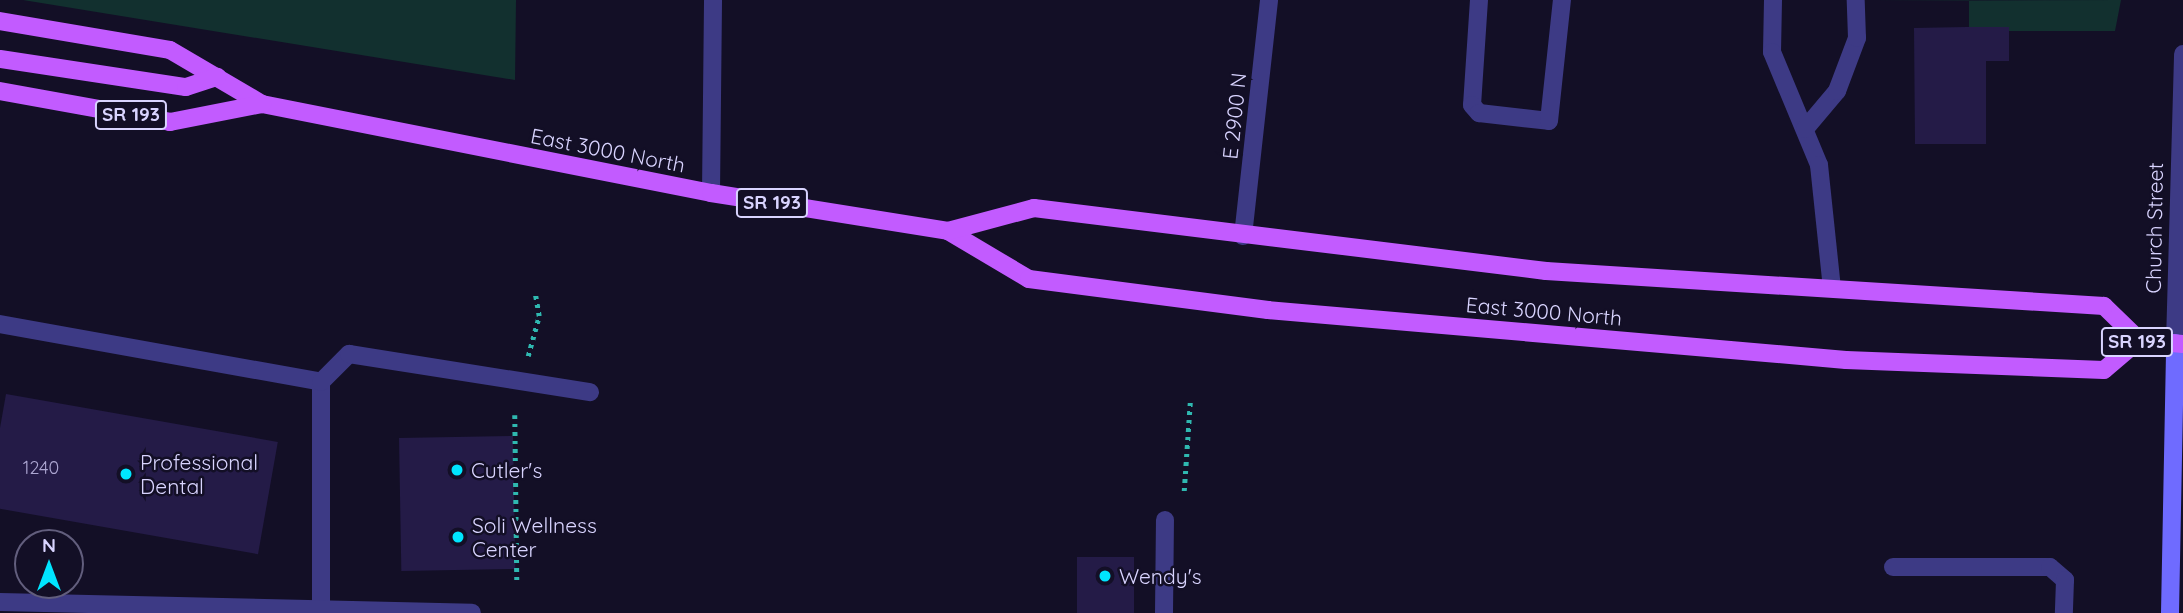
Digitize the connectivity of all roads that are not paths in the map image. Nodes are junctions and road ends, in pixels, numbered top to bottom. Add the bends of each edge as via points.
1 (713, 0) edge
2 (1269, 0) edge
3 (1479, 0) edge
4 (1562, 0) edge
5 (1773, 0) edge
6 (1856, 0) edge
7 (0, 20) edge
8 (2183, 54) edge
9 (0, 59) edge
10 (217, 77) junction
11 (0, 91) edge
12 (2180, 91) edge
13 (262, 104) junction
14 (1805, 129) junction
15 (711, 193) junction
16 (948, 231) junction
17 (1243, 236) junction
18 (1832, 288) junction
19 (0, 324) edge
20 (2139, 340) junction
21 (2179, 344) edge
22 (321, 382) junction
23 (590, 392) dead end
24 (1166, 520) dead end
25 (1893, 567) dead end
26 (0, 602) edge
27 (321, 609) junction
28 (472, 613) edge
29 (1164, 613) edge
30 (2064, 613) edge
31 (2170, 613) edge

1 - 15 street
2 - 17 street, E 2900 N
3 - 4 street via 1472,105 1479,113 1549,121
5 - 14 street via 1772,52
6 - 14 street via 1857,38 1837,91
7 - 10 main road, East 3000 North / SR 193 via 170,50
8 - 12 street, Church Street
9 - 10 main road via 186,87
10 - 13 main road, East 3000 North / SR 193
11 - 13 main road, East 3000 North / SR 193 via 170,122
12 - 21 street, Church Street
13 - 15 main road, East 3000 North / SR 193
14 - 18 street via 1819,165
15 - 16 main road, East 3000 North / SR 193
16 - 17 main road, East 3000 North / SR 193 via 1034,208
16 - 20 main road, East 3000 North / SR 193 via 1029,279 1268,310 1846,360 2104,370
17 - 18 main road, East 3000 North / SR 193 via 1546,271
18 - 20 main road, East 3000 North / SR 193 via 2105,306
19 - 22 street
20 - 21 main road, SR 193
21 - 31 street, Church Street
22 - 23 street via 349,354
22 - 27 street
24 - 29 street
25 - 30 street via 2050,567 2065,580
26 - 27 street
27 - 28 street

